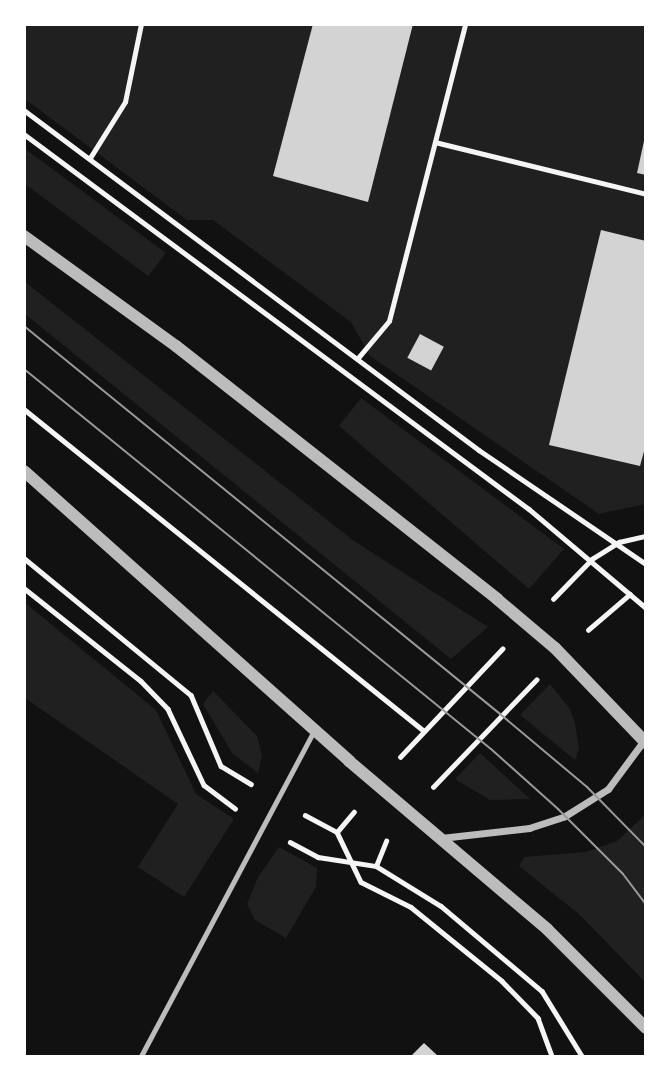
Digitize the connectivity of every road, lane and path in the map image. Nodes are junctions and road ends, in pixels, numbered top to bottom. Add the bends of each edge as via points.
1 (142, 24) edge
2 (465, 24) edge
3 (24, 110) edge
4 (24, 134) edge
5 (435, 142) junction
6 (90, 159) junction
7 (646, 194) edge
8 (24, 236) edge
9 (358, 358) junction
10 (24, 408) edge
11 (24, 471) edge
12 (646, 536) edge
13 (619, 542) junction
14 (24, 558) edge
15 (592, 559) junction
16 (646, 564) edge
17 (24, 588) edge
18 (630, 594) junction
19 (646, 608) edge
20 (528, 624) junction
21 (562, 655) junction
22 (314, 730) junction
23 (423, 730) junction
24 (645, 741) edge
25 (377, 785) junction
26 (255, 786) dead end
27 (240, 810) dead end
28 (298, 811) dead end
29 (411, 813) junction
30 (337, 832) junction
31 (285, 838) dead end
32 (441, 838) junction
33 (355, 863) junction
34 (376, 866) junction
35 (646, 1028) edge
36 (141, 1056) edge
37 (552, 1056) edge
38 (582, 1056) edge

1 - 6 path via 125,102
2 - 5 path
3 - 6 path
4 - 15 path
5 - 7 path
5 - 9 path via 389,321
6 - 9 path
8 - 20 street via 176,346
9 - 13 path via 479,450
10 - 23 path
11 - 22 street
12 - 13 path
13 - 15 path
13 - 16 path
14 - 26 path via 191,695 222,766
15 - 18 path
15 - 20 path
17 - 27 path via 141,681 168,709 204,785
18 - 19 path
18 - 21 path
20 - 21 street
20 - 23 path
21 - 24 street
21 - 29 path via 476,737
22 - 25 street
22 - 36 lane
23 - 25 path
24 - 32 street via 608,789 558,820 530,828
25 - 29 street
25 - 30 path
28 - 30 path
29 - 32 street
29 - 34 path via 382,846
30 - 33 path
31 - 33 path via 318,857
32 - 35 street via 547,929
33 - 34 path
33 - 37 path via 361,882 411,907 502,981 538,1017
34 - 38 path via 402,878 507,957 542,991

